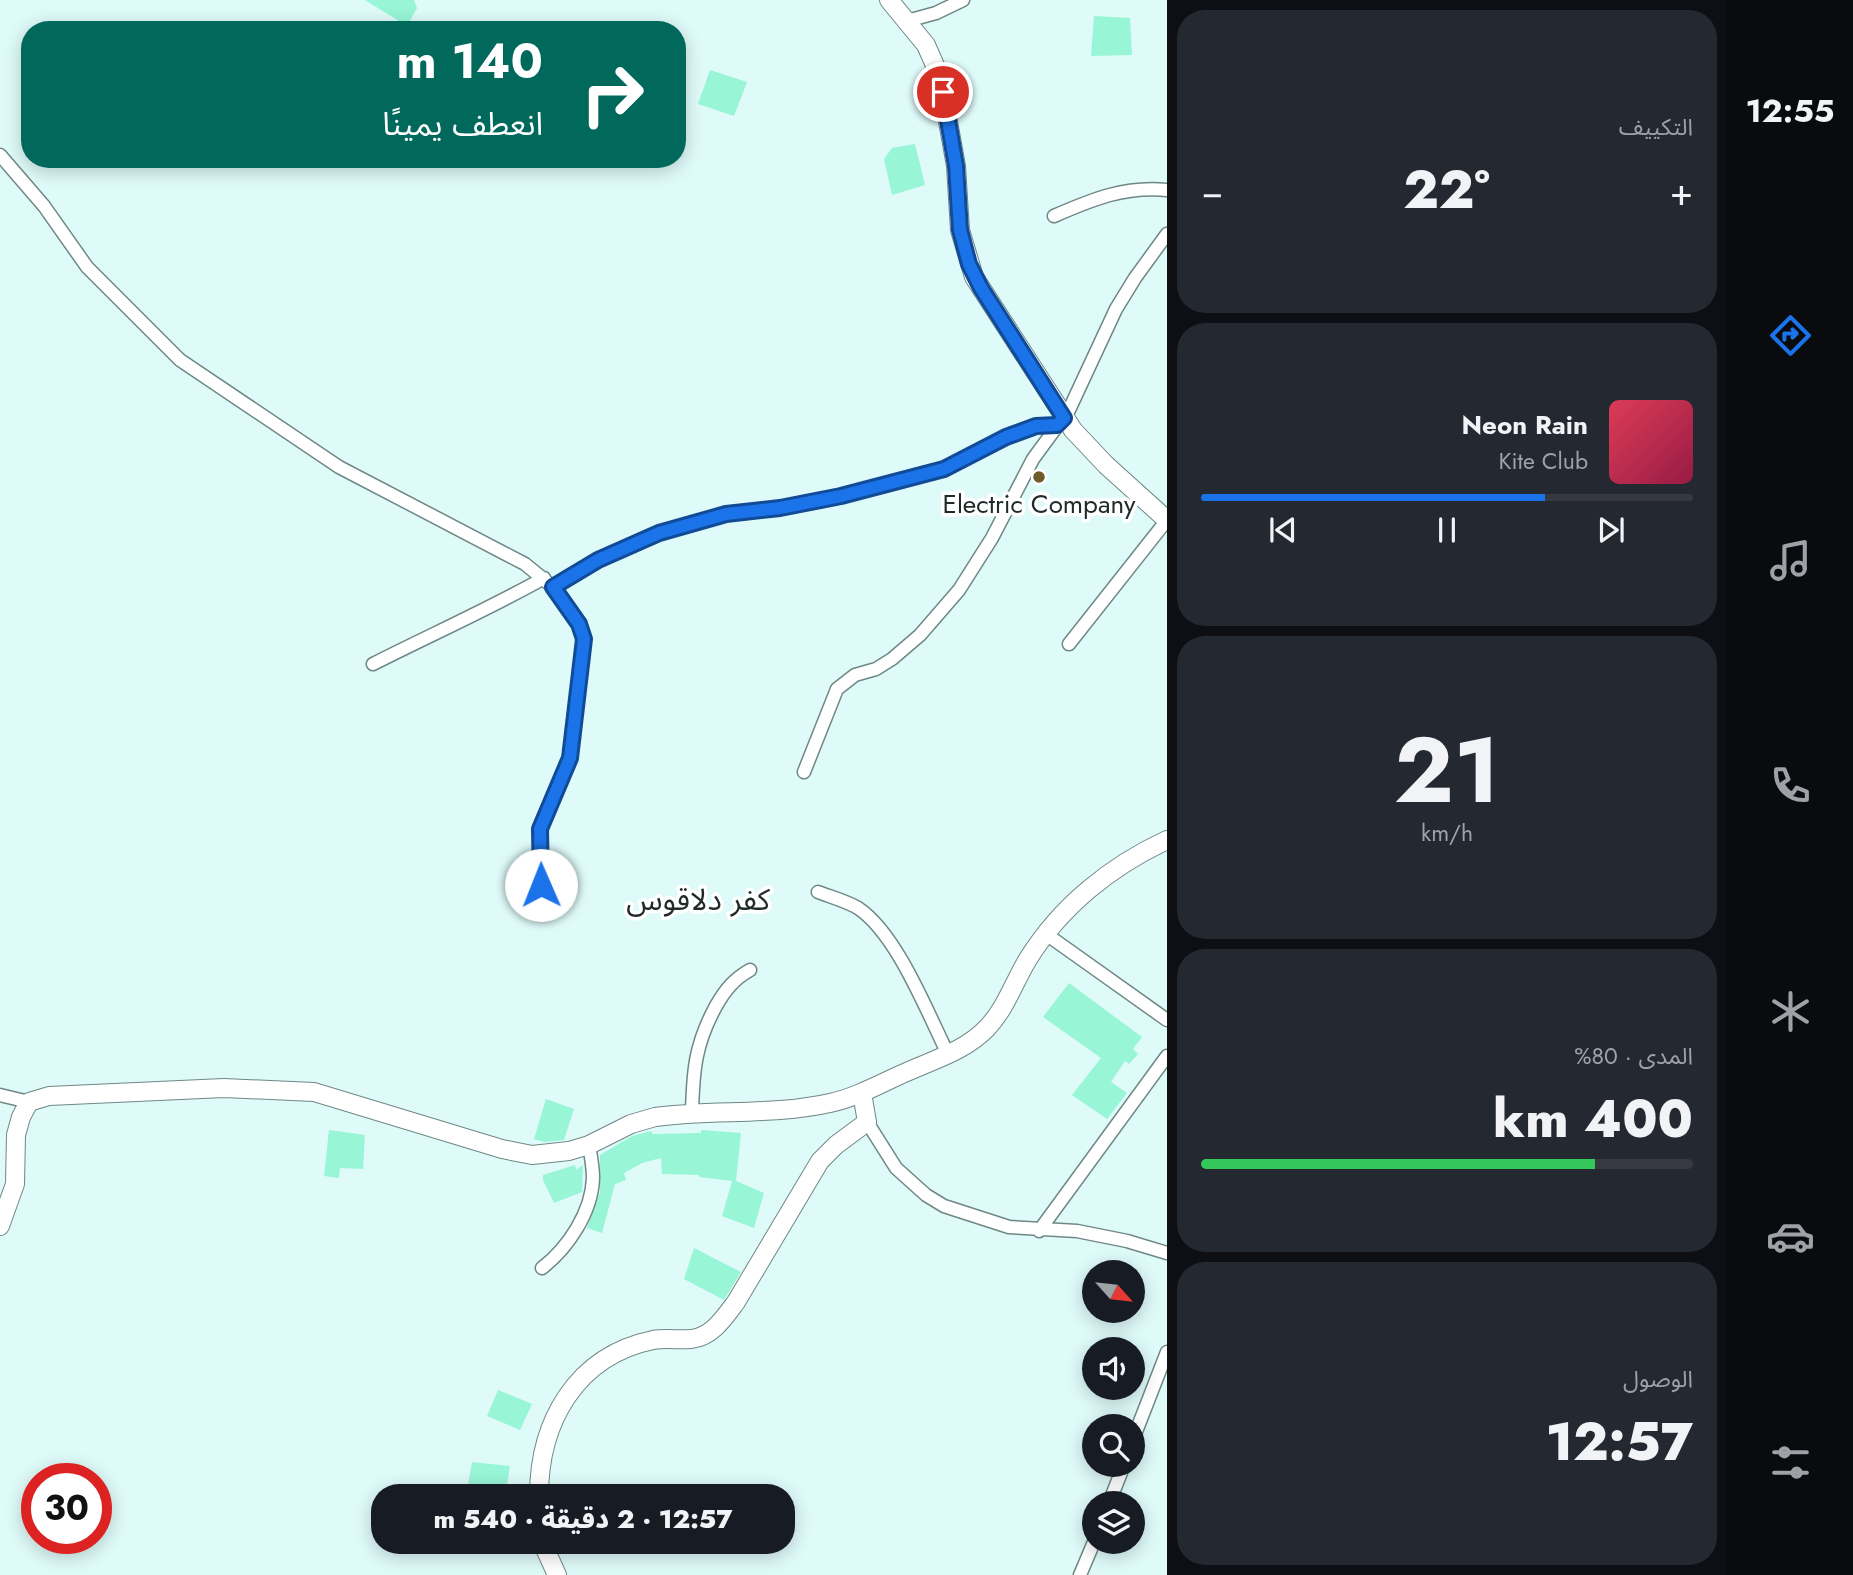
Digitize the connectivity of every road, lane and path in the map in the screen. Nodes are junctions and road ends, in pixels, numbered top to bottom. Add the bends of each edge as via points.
1 (889, 0) edge
2 (963, 0) edge
3 (907, 22) junction
4 (0, 155) edge
5 (1167, 190) edge
6 (1054, 216) dead end
7 (1167, 234) edge
8 (1061, 422) junction
9 (1167, 520) edge
10 (549, 582) junction
11 (1069, 644) dead end
12 (373, 664) dead end
13 (804, 772) dead end
14 (1167, 840) edge
15 (541, 885) dead end
16 (818, 891) dead end
17 (1046, 934) junction
18 (750, 970) dead end
19 (1167, 1020) edge
20 (948, 1054) junction
21 (1167, 1056) edge
22 (862, 1093) junction
23 (0, 1095) edge
24 (29, 1102) junction
25 (692, 1113) junction
26 (867, 1122) junction
27 (589, 1145) junction
28 (0, 1226) edge
29 (1039, 1231) junction
30 (1167, 1253) edge
31 (542, 1268) dead end
32 (1167, 1352) edge
33 (1143, 1414) edge
34 (540, 1484) edge
35 (547, 1554) edge
36 (1089, 1554) edge
37 (557, 1575) edge
38 (1080, 1575) edge

1 - 3 main road
2 - 3 street
3 - 8 main road via 926,45 940,78 956,166 960,230 969,264
4 - 10 street via 87,267 180,360 339,467 516,559
5 - 6 street via 1128,189
7 - 8 street via 1116,309
8 - 9 main road
8 - 10 street via 1006,437 944,469 829,499 726,514 659,533
8 - 13 street via 1033,458 977,562 943,611 892,659 855,675 837,689
9 - 11 street
10 - 12 street via 469,615
10 - 15 street via 579,624 584,639 570,758 540,829
14 - 17 main road via 1102,878
16 - 20 street via 858,909 881,931
17 - 19 street
17 - 20 main road via 998,1017 970,1043
18 - 25 street via 726,989 703,1032 694,1065
20 - 22 main road
21 - 29 street
22 - 25 main road via 809,1107
22 - 26 main road
23 - 24 street
24 - 27 main road via 49,1096 127,1091 224,1088 302,1092 502,1149 552,1154
24 - 28 main road via 16,1135 15,1184
25 - 27 main road via 631,1124
26 - 29 street via 896,1168 926,1195 944,1206 1009,1227
26 - 34 main road via 820,1161 719,1324 700,1337 656,1340 619,1350 572,1389 546,1437
27 - 31 street via 593,1175 586,1208 562,1250
29 - 30 street via 1077,1231
32 - 33 street
35 - 37 main road
36 - 38 street

